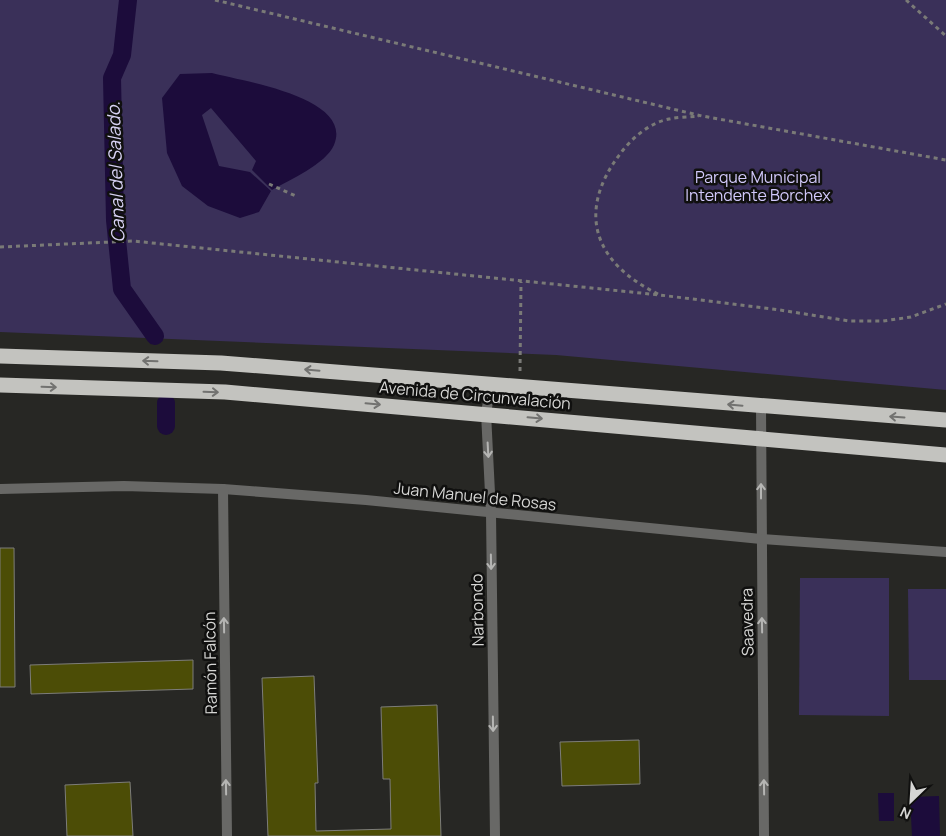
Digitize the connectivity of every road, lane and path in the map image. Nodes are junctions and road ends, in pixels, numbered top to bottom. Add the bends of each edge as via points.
1 (215, 0) edge
2 (906, 0) edge
3 (946, 36) edge
4 (702, 116) junction
5 (946, 160) edge
6 (269, 184) dead end
7 (298, 197) dead end
8 (0, 247) edge
9 (521, 282) junction
10 (660, 295) junction
11 (946, 304) edge
12 (941, 306) junction
13 (946, 308) edge
14 (0, 356) edge
15 (520, 357) dead end
16 (0, 385) edge
17 (491, 385) junction
18 (761, 407) junction
19 (486, 413) junction
20 (946, 420) edge
21 (761, 440) junction
22 (946, 454) edge
23 (0, 489) edge
24 (223, 489) junction
25 (491, 513) junction
26 (761, 539) junction
27 (946, 552) edge
28 (227, 836) edge
29 (495, 836) edge
30 (764, 836) edge

1 - 4 path
2 - 3 path
4 - 5 path
4 - 10 path via 668,119 644,130 611,166 598,194 596,231 603,248 618,269 636,284
6 - 7 path
8 - 9 path via 132,240
9 - 10 path
9 - 15 path
10 - 12 path via 849,322 883,321
11 - 12 path
12 - 13 path
17 -> 14 highway, Avenida de Circunvalación via 221,363
16 -> 19 highway, Avenida de Circunvalación via 225,392
18 -> 17 highway, Avenida de Circunvalación
17 - 19 street, Narbondo
20 -> 18 highway, Avenida de Circunvalación
18 - 21 street, Saavedra
19 -> 21 highway, Avenida de Circunvalación
19 -> 25 street, Narbondo
21 - 22 highway, Avenida de Circunvalación
26 -> 21 street, Saavedra
23 - 24 street, Juan Manuel de Rosas via 124,486
24 - 25 street, Juan Manuel de Rosas
28 -> 24 street, Ramón Falcón
25 - 26 street, Juan Manuel de Rosas
25 -> 29 street, Narbondo
26 - 27 street, Juan Manuel de Rosas
30 -> 26 street, Saavedra

